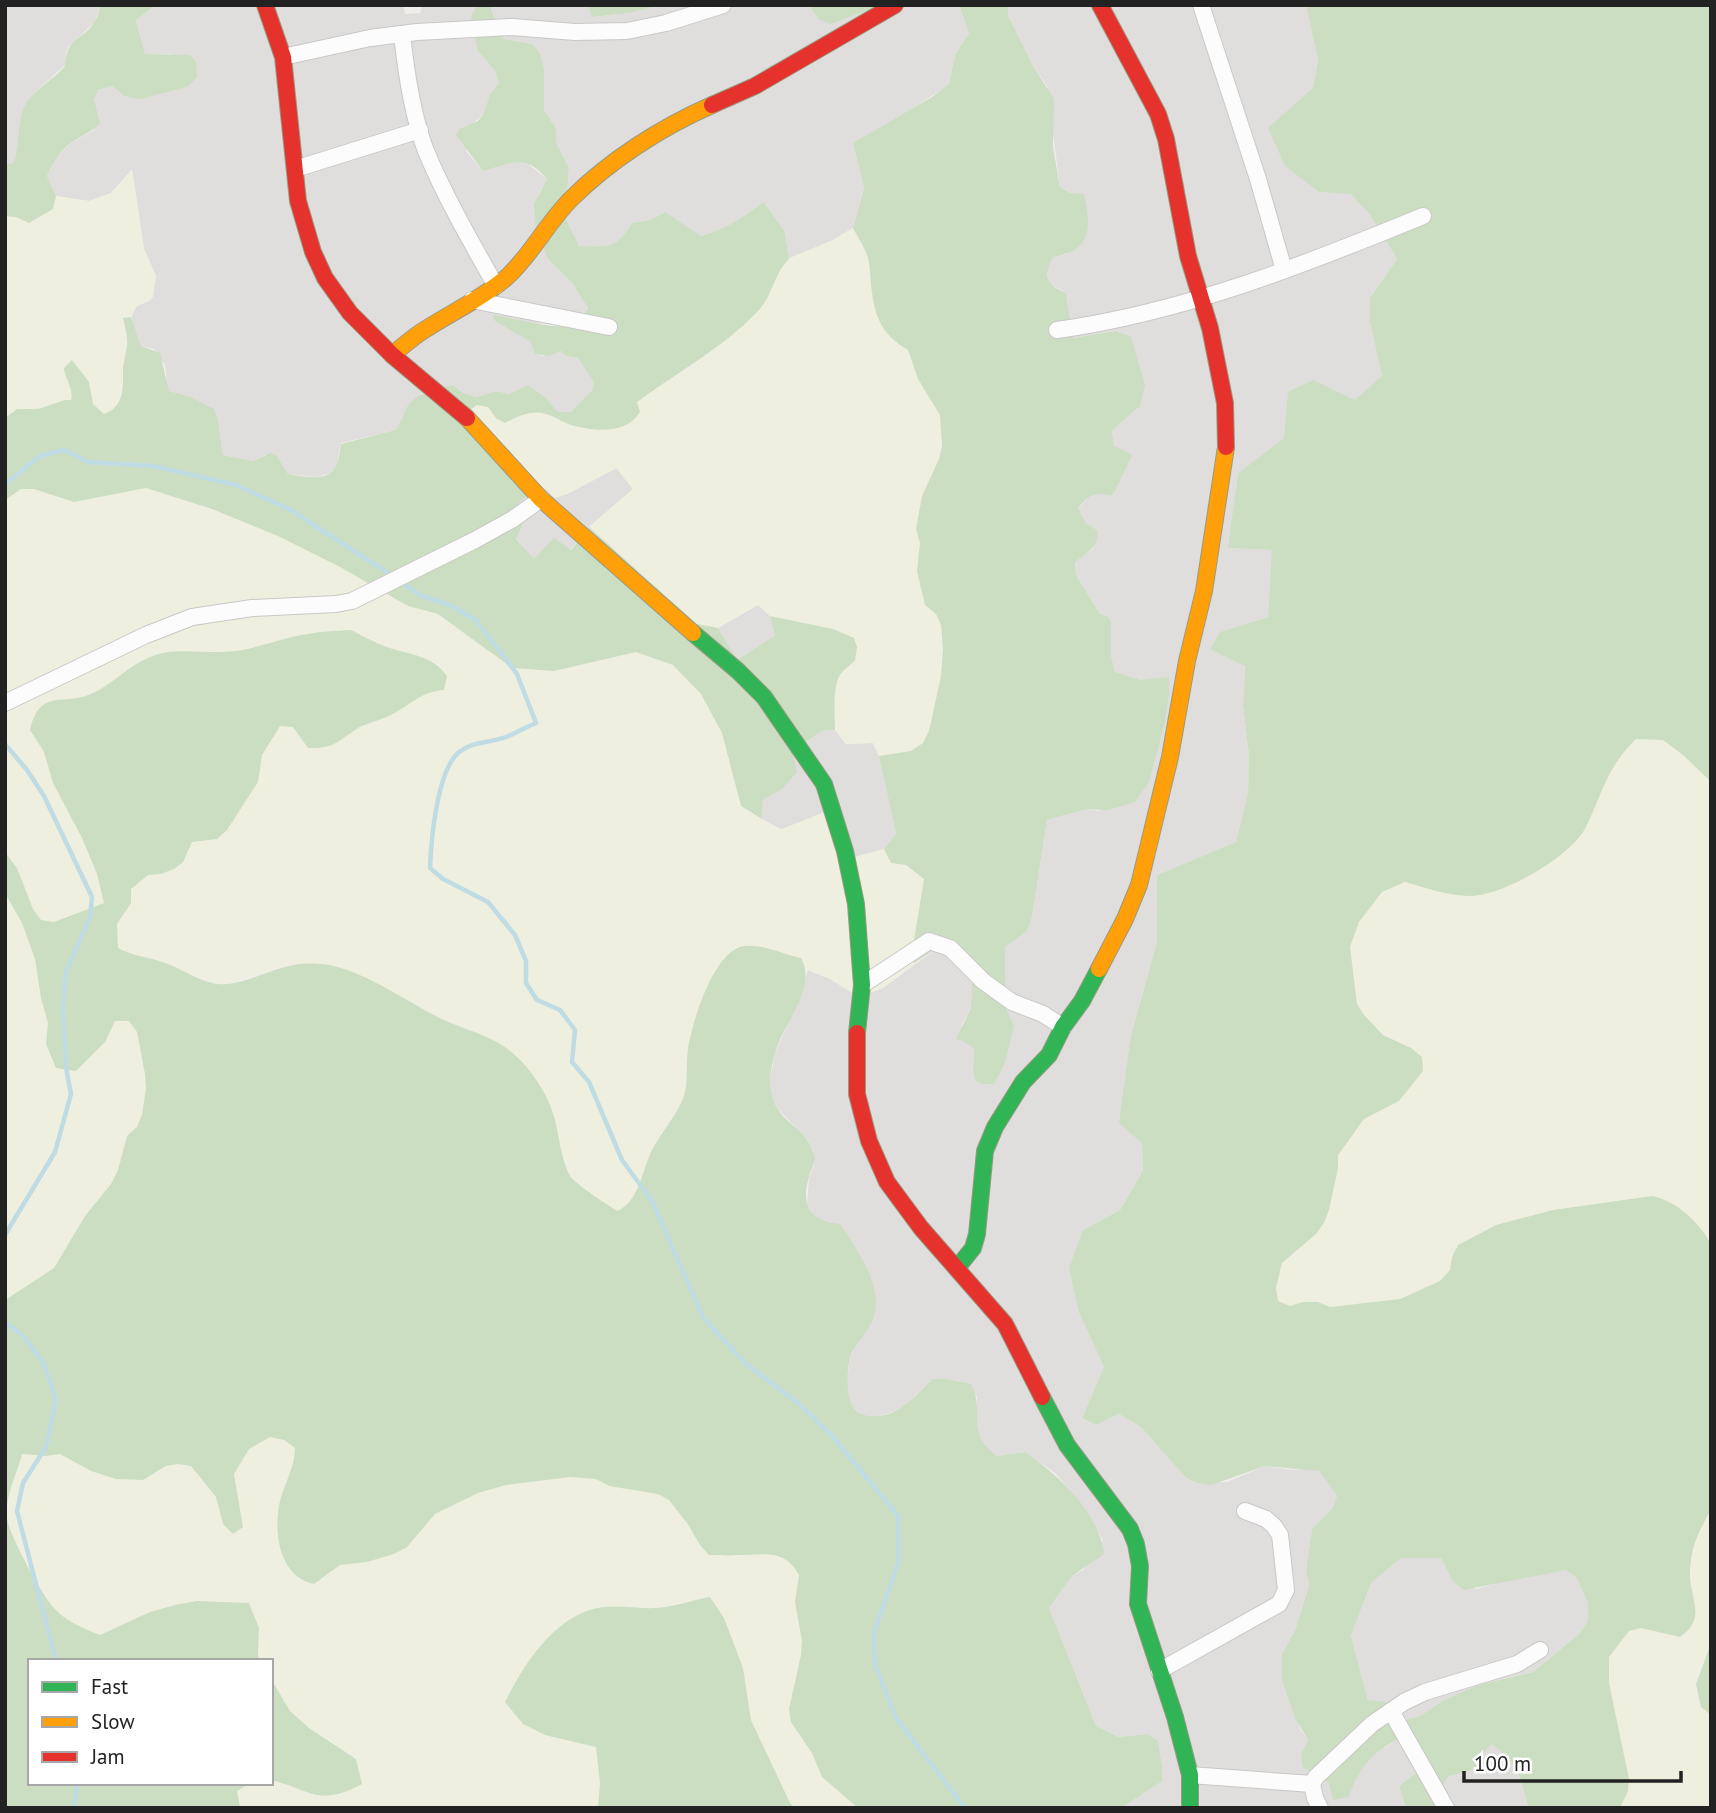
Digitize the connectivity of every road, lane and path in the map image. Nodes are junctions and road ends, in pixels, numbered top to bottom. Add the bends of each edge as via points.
1 (265, 5) edge
2 (723, 5) edge
3 (895, 5) edge
4 (1100, 5) edge
5 (1200, 5) edge
6 (402, 34) junction
7 (283, 57) junction
8 (420, 130) junction
9 (295, 169) junction
10 (1423, 216) dead end
11 (1284, 270) junction
12 (496, 286) junction
13 (472, 300) junction
14 (1201, 300) junction
15 (609, 327) dead end
16 (1058, 330) dead end
17 (392, 355) junction
18 (541, 499) junction
19 (5, 703) edge
20 (862, 985) junction
21 (1063, 1027) junction
22 (957, 1268) junction
23 (1245, 1511) dead end
24 (1540, 1650) dead end
25 (1159, 1671) junction
26 (1391, 1711) junction
27 (1190, 1775) junction
28 (1312, 1784) junction
29 (1190, 1808) edge
30 (1320, 1808) edge
31 (1446, 1808) edge

1 - 7 main road
2 - 6 street via 627,31 512,27
3 - 12 main road via 754,86 685,117 618,160 570,200 526,258
4 - 14 main road via 1158,114
5 - 11 street
6 - 7 street
6 - 8 street
7 - 9 main road
8 - 9 street
8 - 12 street via 442,185
9 - 17 main road via 298,201 325,278 350,313
10 - 11 street
11 - 14 street
12 - 13 main road
13 - 15 street
13 - 17 main road
14 - 16 street
14 - 21 main road via 1225,403 1226,429 1204,591 1139,885 1107,955
17 - 18 main road via 465,416
18 - 19 street via 475,540 352,601 192,617
18 - 20 main road via 738,671 764,697 815,768 845,851 856,904
20 - 21 street via 929,940 950,948 1012,1002
20 - 22 main road via 857,1094 869,1141 887,1182
21 - 22 main road via 1049,1055 1023,1082 995,1127 985,1151 977,1234
22 - 25 main road via 1005,1324 1067,1445 1130,1529 1140,1566 1138,1604
23 - 25 street via 1266,1519 1280,1535 1286,1590 1279,1604
24 - 26 street via 1517,1664 1425,1692
25 - 27 main road
26 - 28 street via 1355,1739
26 - 31 street
27 - 28 street
27 - 29 main road
28 - 30 street

